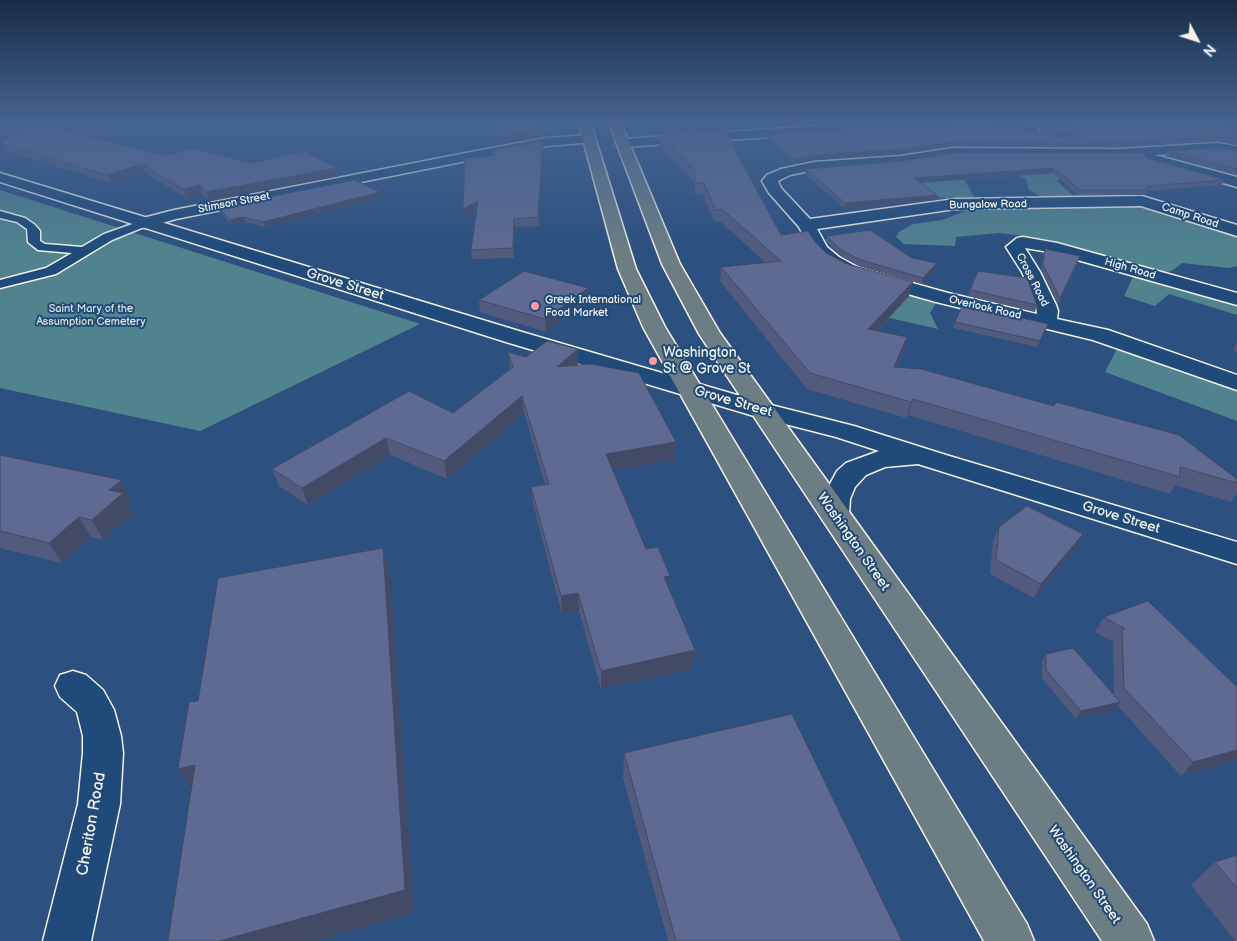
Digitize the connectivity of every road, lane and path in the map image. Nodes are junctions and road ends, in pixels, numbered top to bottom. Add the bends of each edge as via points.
1 (426, 165) edge
2 (597, 165) edge
3 (631, 165) edge
4 (830, 165) edge
5 (1175, 165) edge
6 (0, 177) edge
7 (1237, 182) edge
8 (1142, 201) joint
9 (0, 214) edge
10 (145, 223) junction
11 (806, 225) junction
12 (1237, 231) edge
13 (1023, 242) joint
14 (85, 251) junction
15 (0, 284) edge
16 (1237, 298) edge
17 (1046, 322) junction
18 (1237, 383) edge
19 (692, 390) junction
20 (763, 411) junction
21 (936, 461) junction
22 (834, 514) junction
23 (1237, 553) edge
24 (74, 686) dead end
25 (67, 941) edge
26 (1010, 941) edge
27 (1130, 941) edge

1 - 10 street, Stimson Street
2 - 19 main road via 627,269 654,327
3 - 20 main road, Washington Street via 681,284 710,334
4 - 11 street, Overlook Road via 786,172 770,181 774,190
5 - 7 street
6 - 10 street, Grove Street
8 - 11 street, Bungalow Road via 955,204
8 - 12 street, Camp Road
9 - 14 lane via 31,226 34,242 42,247
10 - 14 lane via 108,237
10 - 19 street, Grove Street
11 - 17 street, Overlook Road via 820,250 852,272
13 - 16 street, High Road
13 - 17 street, Cross Road via 1015,247 1046,305
14 - 15 lane via 51,271
17 - 18 street, Overlook Road via 1122,342
19 - 20 street, Grove Street
19 - 26 main road
20 - 21 street, Grove Street via 845,431
20 - 22 main road, Washington Street
21 - 22 street via 881,459 856,469 841,487
21 - 23 street, Grove Street
22 - 27 main road, Washington Street
24 - 25 street, Cheriton Road via 90,700 95,710 103,753 99,804

